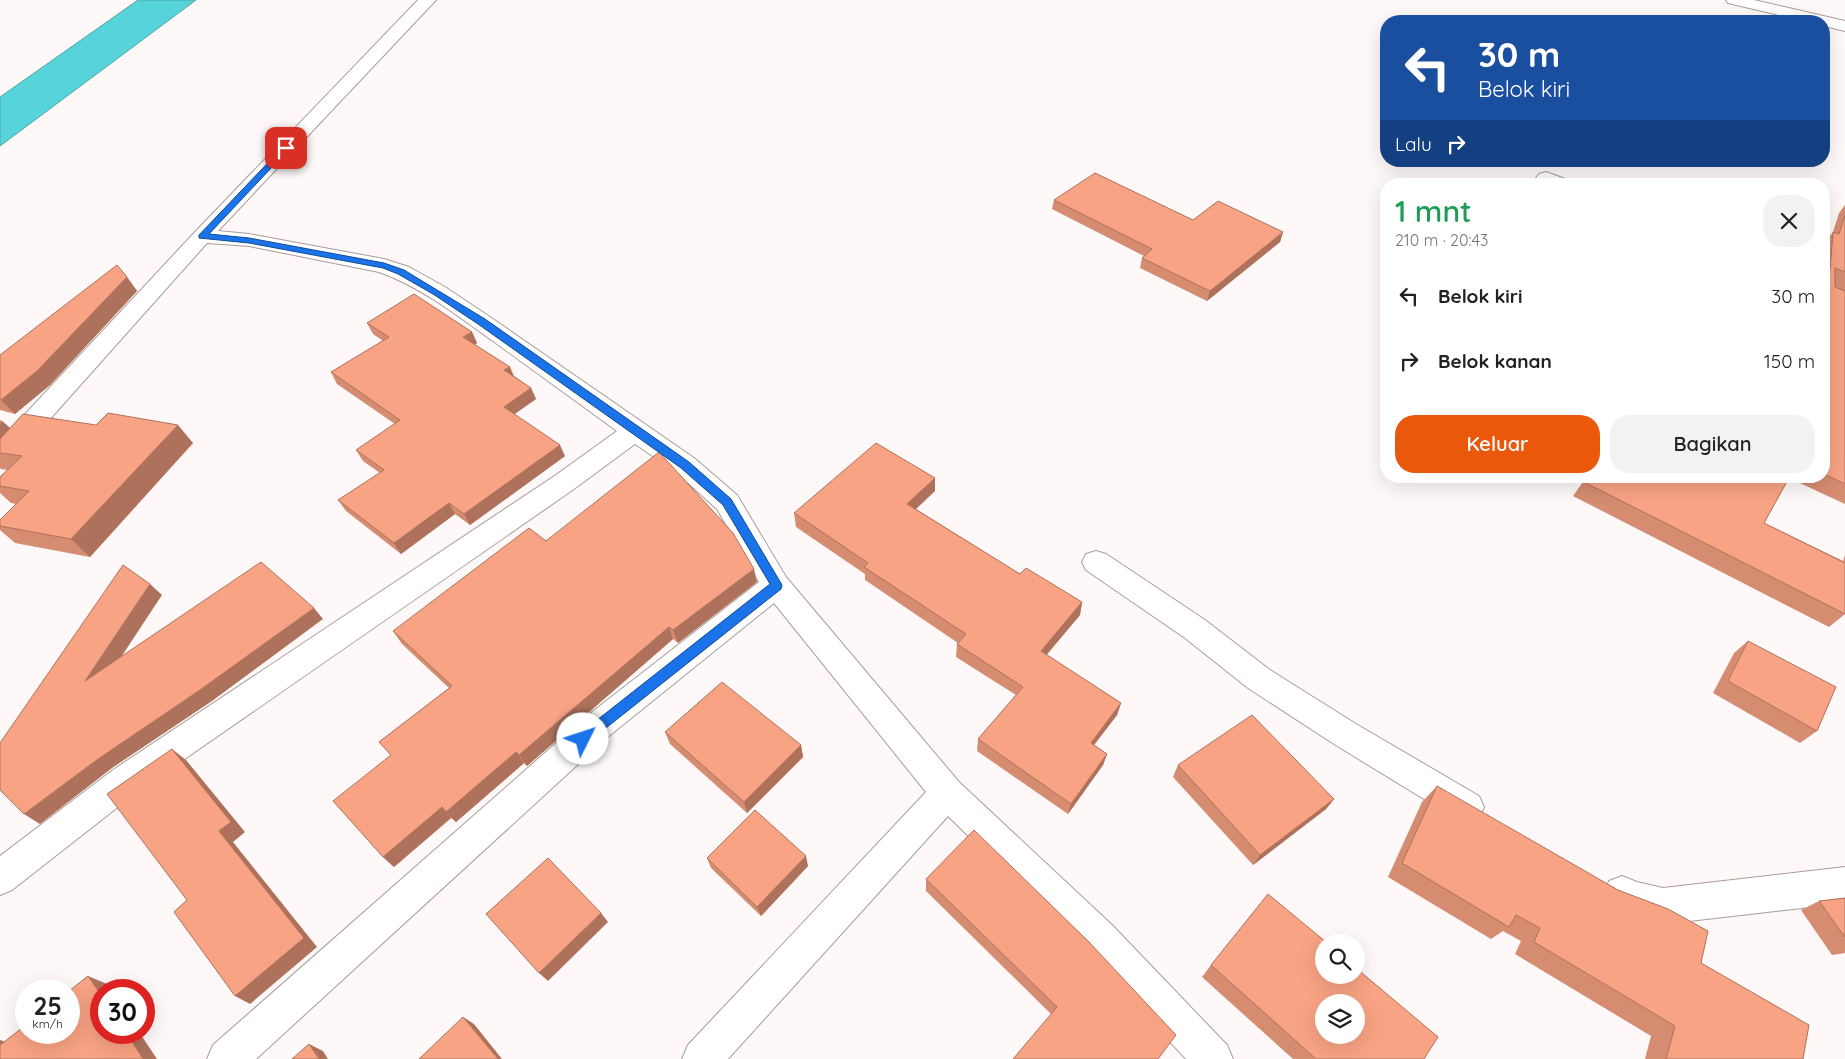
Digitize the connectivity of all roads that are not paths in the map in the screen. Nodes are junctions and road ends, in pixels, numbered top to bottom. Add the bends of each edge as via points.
1 (428, 0) edge
2 (1734, 0) edge
3 (1798, 15) edge
4 (1830, 22) edge
5 (1845, 26) edge
6 (202, 236) junction
7 (635, 431) junction
8 (0, 458) edge
9 (1096, 562) dead end
10 (776, 585) junction
11 (947, 793) junction
12 (1493, 822) edge
13 (0, 878) edge
14 (1594, 879) edge
15 (1845, 885) edge
16 (1200, 1054) edge
17 (227, 1059) edge
18 (702, 1059) edge

1 - 6 street
2 - 3 street
4 - 5 street
6 - 7 street via 249,240 401,272 482,322
6 - 8 street
7 - 10 street via 685,465 727,502
7 - 13 street via 125,781
9 - 12 street via 1195,629 1259,679 1406,772
10 - 11 street
10 - 17 street via 598,726
11 - 16 street via 1099,938
11 - 18 street
14 - 15 street via 1637,900 1663,906

